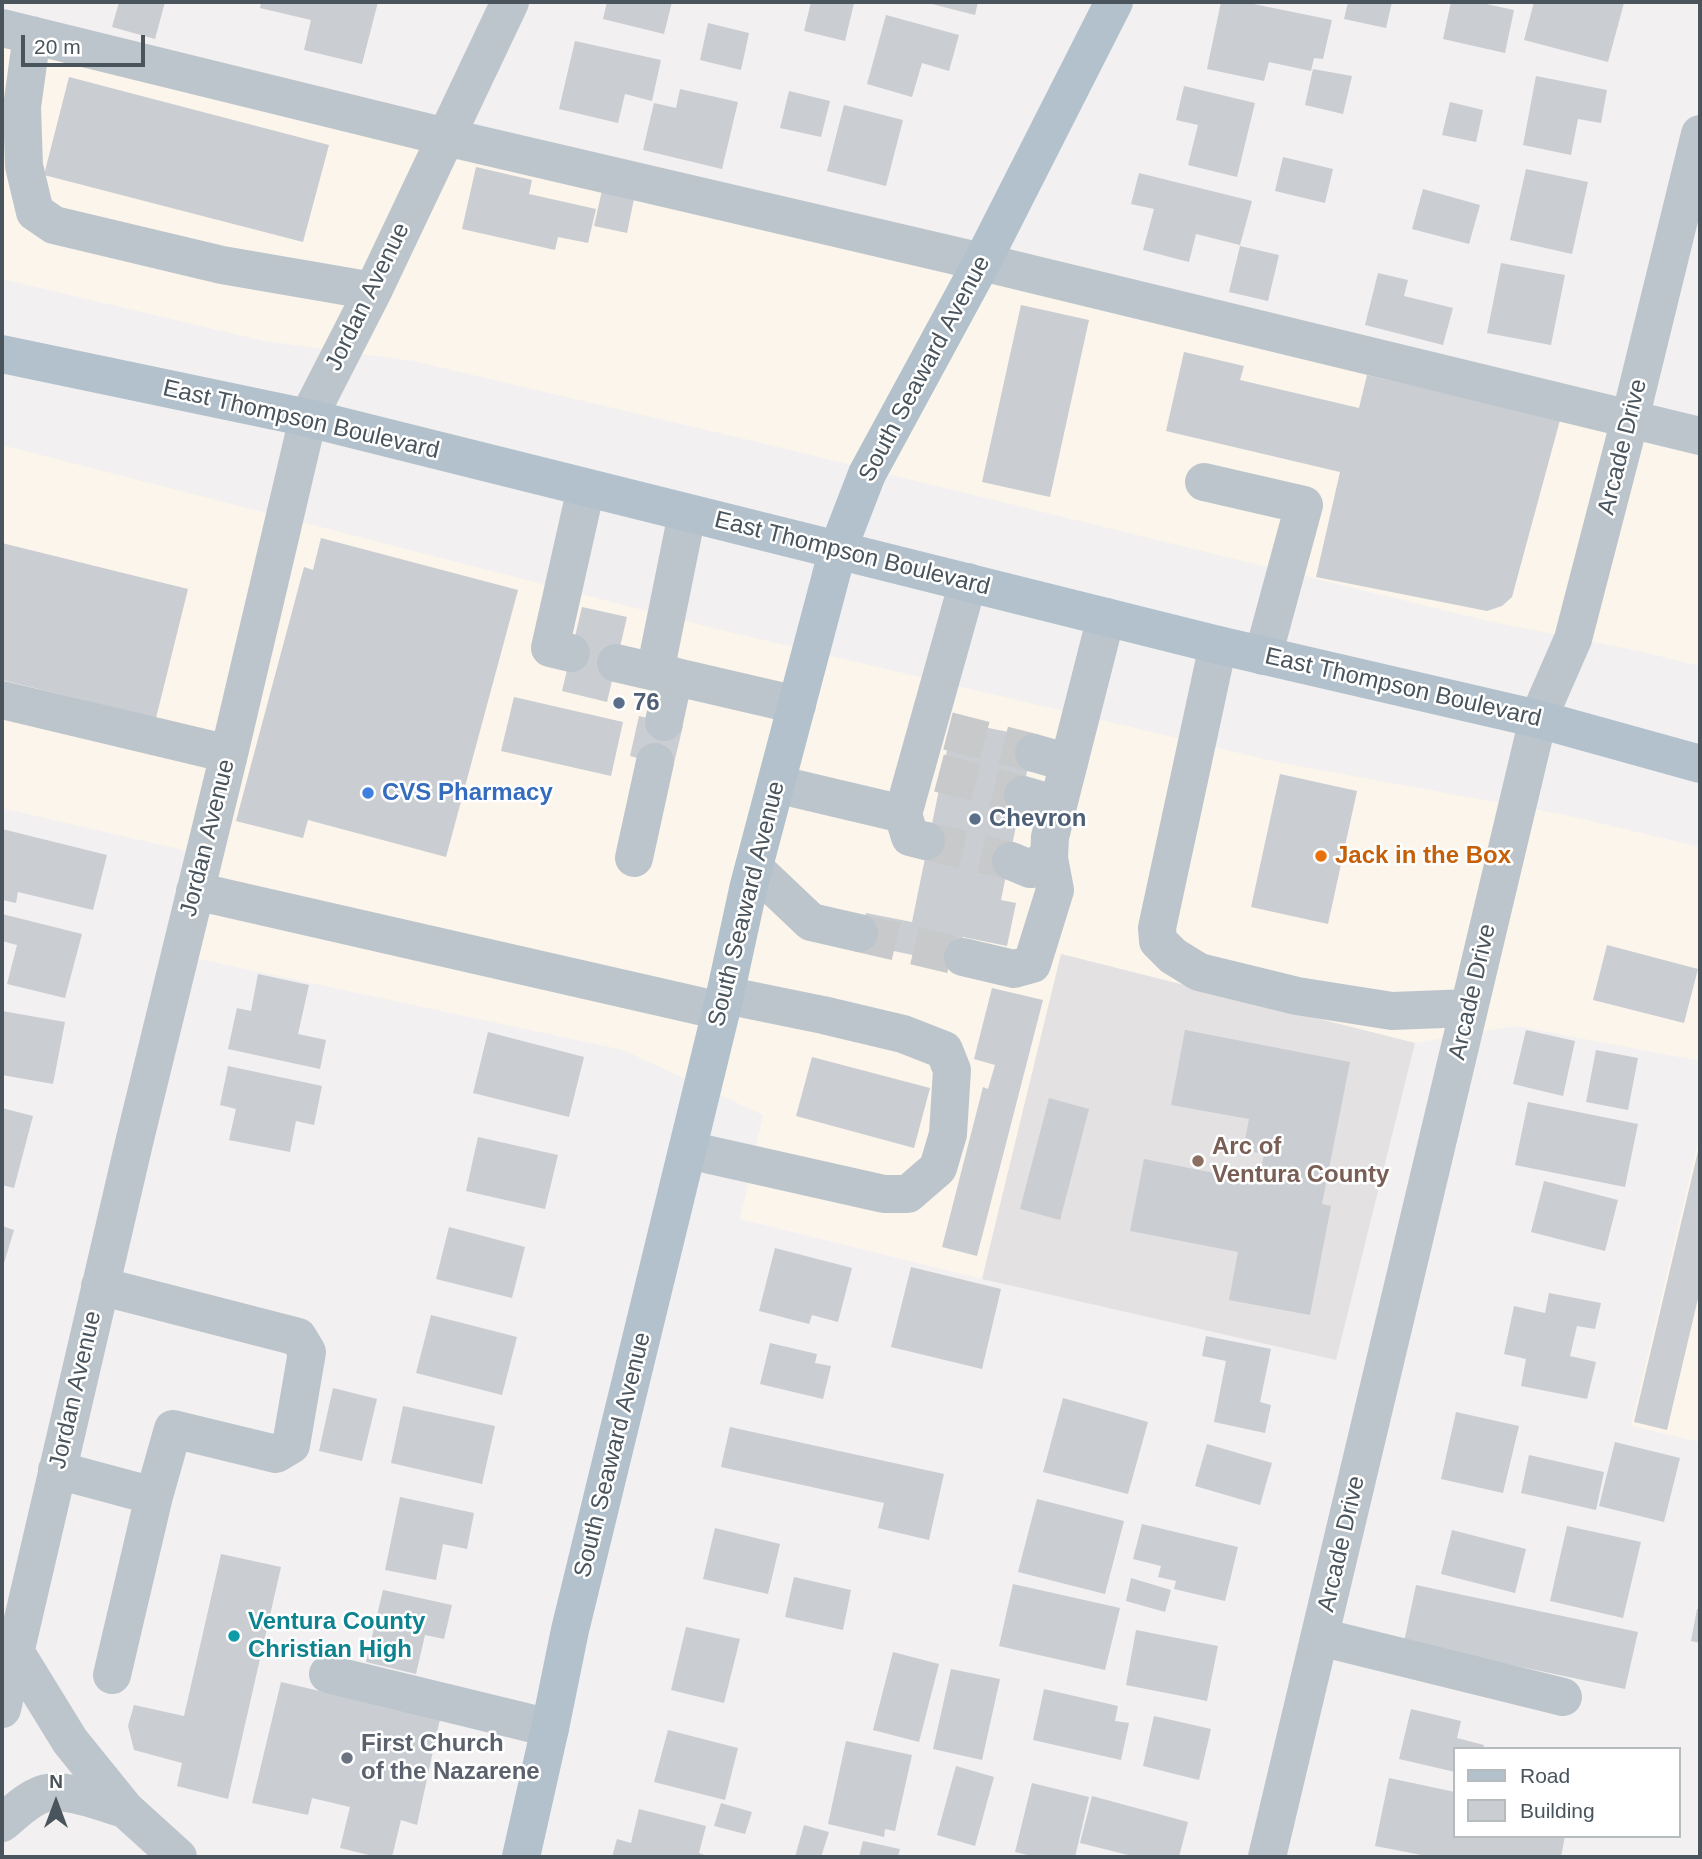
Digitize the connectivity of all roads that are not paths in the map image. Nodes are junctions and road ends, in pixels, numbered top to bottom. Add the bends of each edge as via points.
1 (510, 2) edge
2 (1114, 2) edge
3 (17, 32) edge
4 (1700, 134) edge
5 (446, 137) junction
6 (982, 262) junction
7 (373, 291) junction
8 (2, 354) edge
9 (308, 418) junction
10 (1630, 419) junction
11 (1700, 436) edge
12 (1204, 482) dead end
13 (586, 488) junction
14 (687, 514) junction
15 (838, 550) junction
16 (968, 582) junction
17 (1106, 617) junction
18 (1218, 645) junction
19 (571, 653) dead end
20 (1263, 656) junction
21 (616, 663) dead end
22 (664, 674) junction
23 (2, 700) edge
24 (797, 705) junction
25 (1538, 719) junction
26 (664, 722) dead end
27 (229, 754) junction
28 (655, 762) dead end
29 (1700, 764) edge
30 (776, 784) junction
31 (634, 858) dead end
32 (1049, 858) junction
33 (1011, 861) tunnel mouth
34 (754, 868) junction
35 (195, 891) junction
36 (859, 933) tunnel mouth
37 (963, 957) tunnel mouth
38 (723, 1003) junction
39 (1469, 1008) junction
40 (688, 1150) junction
41 (100, 1286) junction
42 (57, 1470) junction
43 (154, 1496) junction
44 (1320, 1637) junction
45 (8, 1640) edge
46 (328, 1674) dead end
47 (112, 1675) dead end
48 (1563, 1697) dead end
49 (2, 1709) edge
50 (550, 1728) junction
51 (125, 1809) junction
52 (2, 1823) edge
53 (178, 1857) edge
54 (521, 1857) edge
55 (1267, 1857) edge

1 - 5 street, Jordan Avenue
2 - 6 main road, South Seaward Avenue
3 - 5 street
3 - 7 street via 24,166 35,212 54,225 222,265
4 - 10 street, Arcade Drive
5 - 6 street
5 - 7 street, Jordan Avenue
6 - 10 street
6 - 15 main road, South Seaward Avenue via 867,474
7 - 9 street, Jordan Avenue
8 - 9 main road, East Thompson Boulevard
9 - 13 main road, East Thompson Boulevard
9 - 27 street, Jordan Avenue
10 - 11 street
10 - 25 street, Arcade Drive via 1573,639
12 - 20 street via 1304,505
13 - 14 main road, East Thompson Boulevard
13 - 19 street via 550,648
14 - 15 main road, East Thompson Boulevard
14 - 22 street
15 - 16 main road, East Thompson Boulevard
15 - 24 main road, South Seaward Avenue
16 - 17 main road, East Thompson Boulevard
16 - 30 street via 914,828
17 - 18 main road, East Thompson Boulevard
17 - 32 street via 1051,758 1041,800 1050,837
18 - 20 main road, East Thompson Boulevard
18 - 39 street via 1157,928 1158,942 1199,972 1297,996 1392,1011
20 - 25 main road, East Thompson Boulevard
21 - 22 street
22 - 24 street
22 - 26 street
23 - 27 street
24 - 30 main road, South Seaward Avenue
25 - 29 main road, East Thompson Boulevard
25 - 39 street, Arcade Drive
27 - 35 street, Jordan Avenue
28 - 31 street
30 - 34 main road, South Seaward Avenue
32 - 33 street via 1030,869
32 - 37 street via 1055,890 1032,964 1014,968
34 - 36 street via 811,922
34 - 38 main road, South Seaward Avenue
35 - 38 street
35 - 41 street, Jordan Avenue
38 - 40 main road, South Seaward Avenue
38 - 40 street via 823,1015 903,1034 944,1050 952,1070 947,1134 938,1168 908,1194 884,1194
39 - 44 street, Arcade Drive
40 - 50 main road, South Seaward Avenue via 573,1616
41 - 42 street, Jordan Avenue
41 - 43 street via 298,1337 307,1352 291,1445 276,1454 173,1429
42 - 43 street
42 - 45 street, Jordan Avenue
43 - 47 street
44 - 48 street
44 - 55 street, Arcade Drive
45 - 49 street, Jordan Avenue
45 - 51 street via 70,1741
46 - 50 street
50 - 54 main road, South Seaward Avenue
51 - 52 street via 62,1792 43,1794
51 - 53 street

